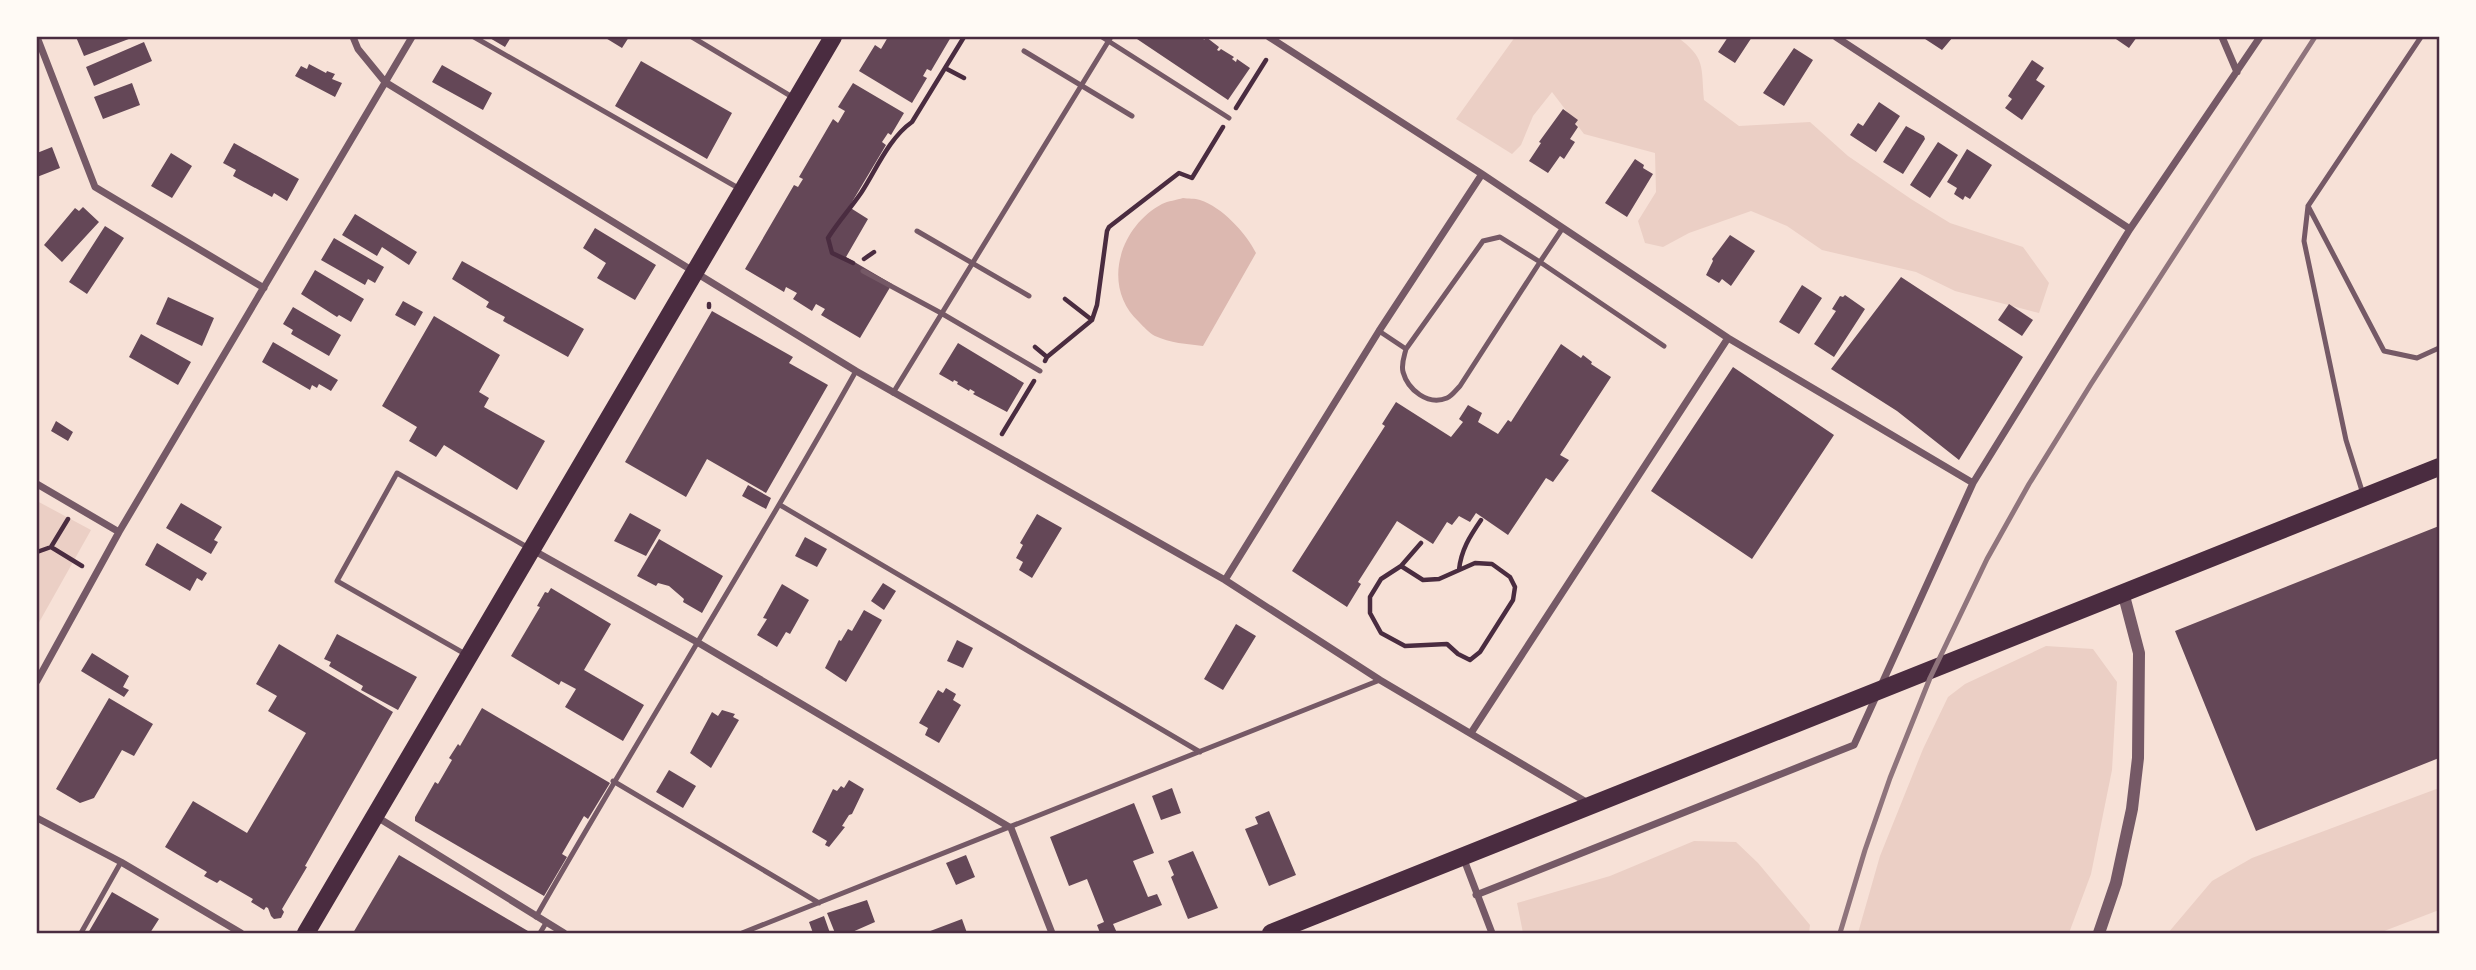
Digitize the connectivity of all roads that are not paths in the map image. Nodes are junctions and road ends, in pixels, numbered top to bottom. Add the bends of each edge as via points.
1 (37, 37) edge
2 (353, 37) edge
3 (412, 37) edge
4 (474, 37) edge
5 (692, 37) edge
6 (833, 37) edge
7 (1269, 37) edge
8 (1836, 37) edge
9 (2222, 37) edge
10 (2260, 37) edge
11 (2421, 37) edge
12 (1107, 38) edge
13 (1024, 51) dead end
14 (2237, 72) junction
15 (385, 82) junction
16 (1081, 85) junction
17 (796, 100) junction
18 (1132, 116) dead end
19 (1229, 118) road end
20 (1482, 174) junction
21 (743, 190) junction
22 (2308, 206) junction
23 (1562, 229) junction
24 (2130, 229) junction
25 (917, 230) dead end
26 (1540, 262) junction
27 (972, 263) junction
28 (863, 271) dead end
29 (696, 272) junction
30 (264, 288) junction
31 (1029, 296) dead end
32 (942, 313) junction
33 (1379, 331) junction
34 (1728, 338) junction
35 (1664, 346) dead end
36 (2439, 348) edge
37 (1406, 349) junction
38 (856, 371) junction
39 (1040, 371) dead end
40 (893, 393) junction
41 (2439, 467) edge
42 (1973, 483) junction
43 (37, 484) edge
44 (2364, 497) junction
45 (780, 505) junction
46 (119, 532) junction
47 (530, 549) junction
48 (1225, 580) junction
49 (2123, 592) junction
50 (697, 642) junction
51 (468, 655) junction
52 (1380, 680) junction
53 (37, 681) edge
54 (1471, 733) junction
55 (1200, 752) junction
56 (613, 781) junction
57 (1591, 805) junction
58 (376, 817) junction
59 (37, 818) edge
60 (1011, 828) junction
61 (1463, 856) junction
62 (121, 862) junction
63 (1476, 895) junction
64 (819, 903) junction
65 (536, 917) junction
66 (546, 923) junction
67 (81, 933) edge
68 (241, 933) edge
69 (306, 933) edge
70 (540, 933) edge
71 (564, 933) edge
72 (742, 933) edge
73 (1052, 933) edge
74 (1271, 933) edge
75 (1492, 933) edge
76 (2099, 933) edge

1 - 30 street via 95,187
2 - 15 street
3 - 15 street
4 - 21 lane
5 - 17 lane
6 - 17 main road
7 - 20 street
8 - 24 street
9 - 14 street
10 - 14 street
11 - 22 lane
12 - 16 lane
12 - 19 lane
13 - 16 lane
14 - 24 street
15 - 29 street
15 - 30 street
16 - 18 lane
16 - 27 lane
17 - 21 main road
20 - 23 street
20 - 33 street
21 - 29 main road
22 - 36 lane via 2384,351 2417,358
22 - 44 lane via 2304,241 2346,440
23 - 26 lane
23 - 34 street
24 - 42 street
25 - 27 lane
26 - 35 lane
26 - 37 lane via 1500,237 1483,241
26 - 37 lane via 1460,386 1448,397 1434,400 1410,387 1404,373
27 - 31 lane
27 - 32 lane
28 - 32 lane
29 - 38 street
29 - 47 main road
30 - 46 street
32 - 39 lane
32 - 40 lane
33 - 37 lane
33 - 48 street
34 - 42 street
34 - 54 street
38 - 40 street
38 - 45 lane
40 - 48 street
41 - 44 main road
42 - 63 street via 1854,746
43 - 46 street
44 - 49 main road
45 - 50 lane
45 - 55 lane
46 - 53 street
47 - 50 street
47 - 51 main road
47 - 51 lane via 397,473 337,581
48 - 52 street
49 - 57 main road
49 - 76 street via 2139,653 2138,758 2116,883
50 - 56 lane
50 - 60 street
51 - 58 main road
52 - 54 street
52 - 55 lane
54 - 57 street
55 - 60 lane
56 - 64 lane
56 - 65 lane
57 - 61 main road
58 - 65 street
58 - 69 main road
59 - 62 street
60 - 64 lane
60 - 73 street
61 - 63 street
61 - 74 main road
62 - 67 lane
62 - 68 street
63 - 75 street
64 - 72 lane
65 - 66 street
66 - 70 lane
66 - 71 street

